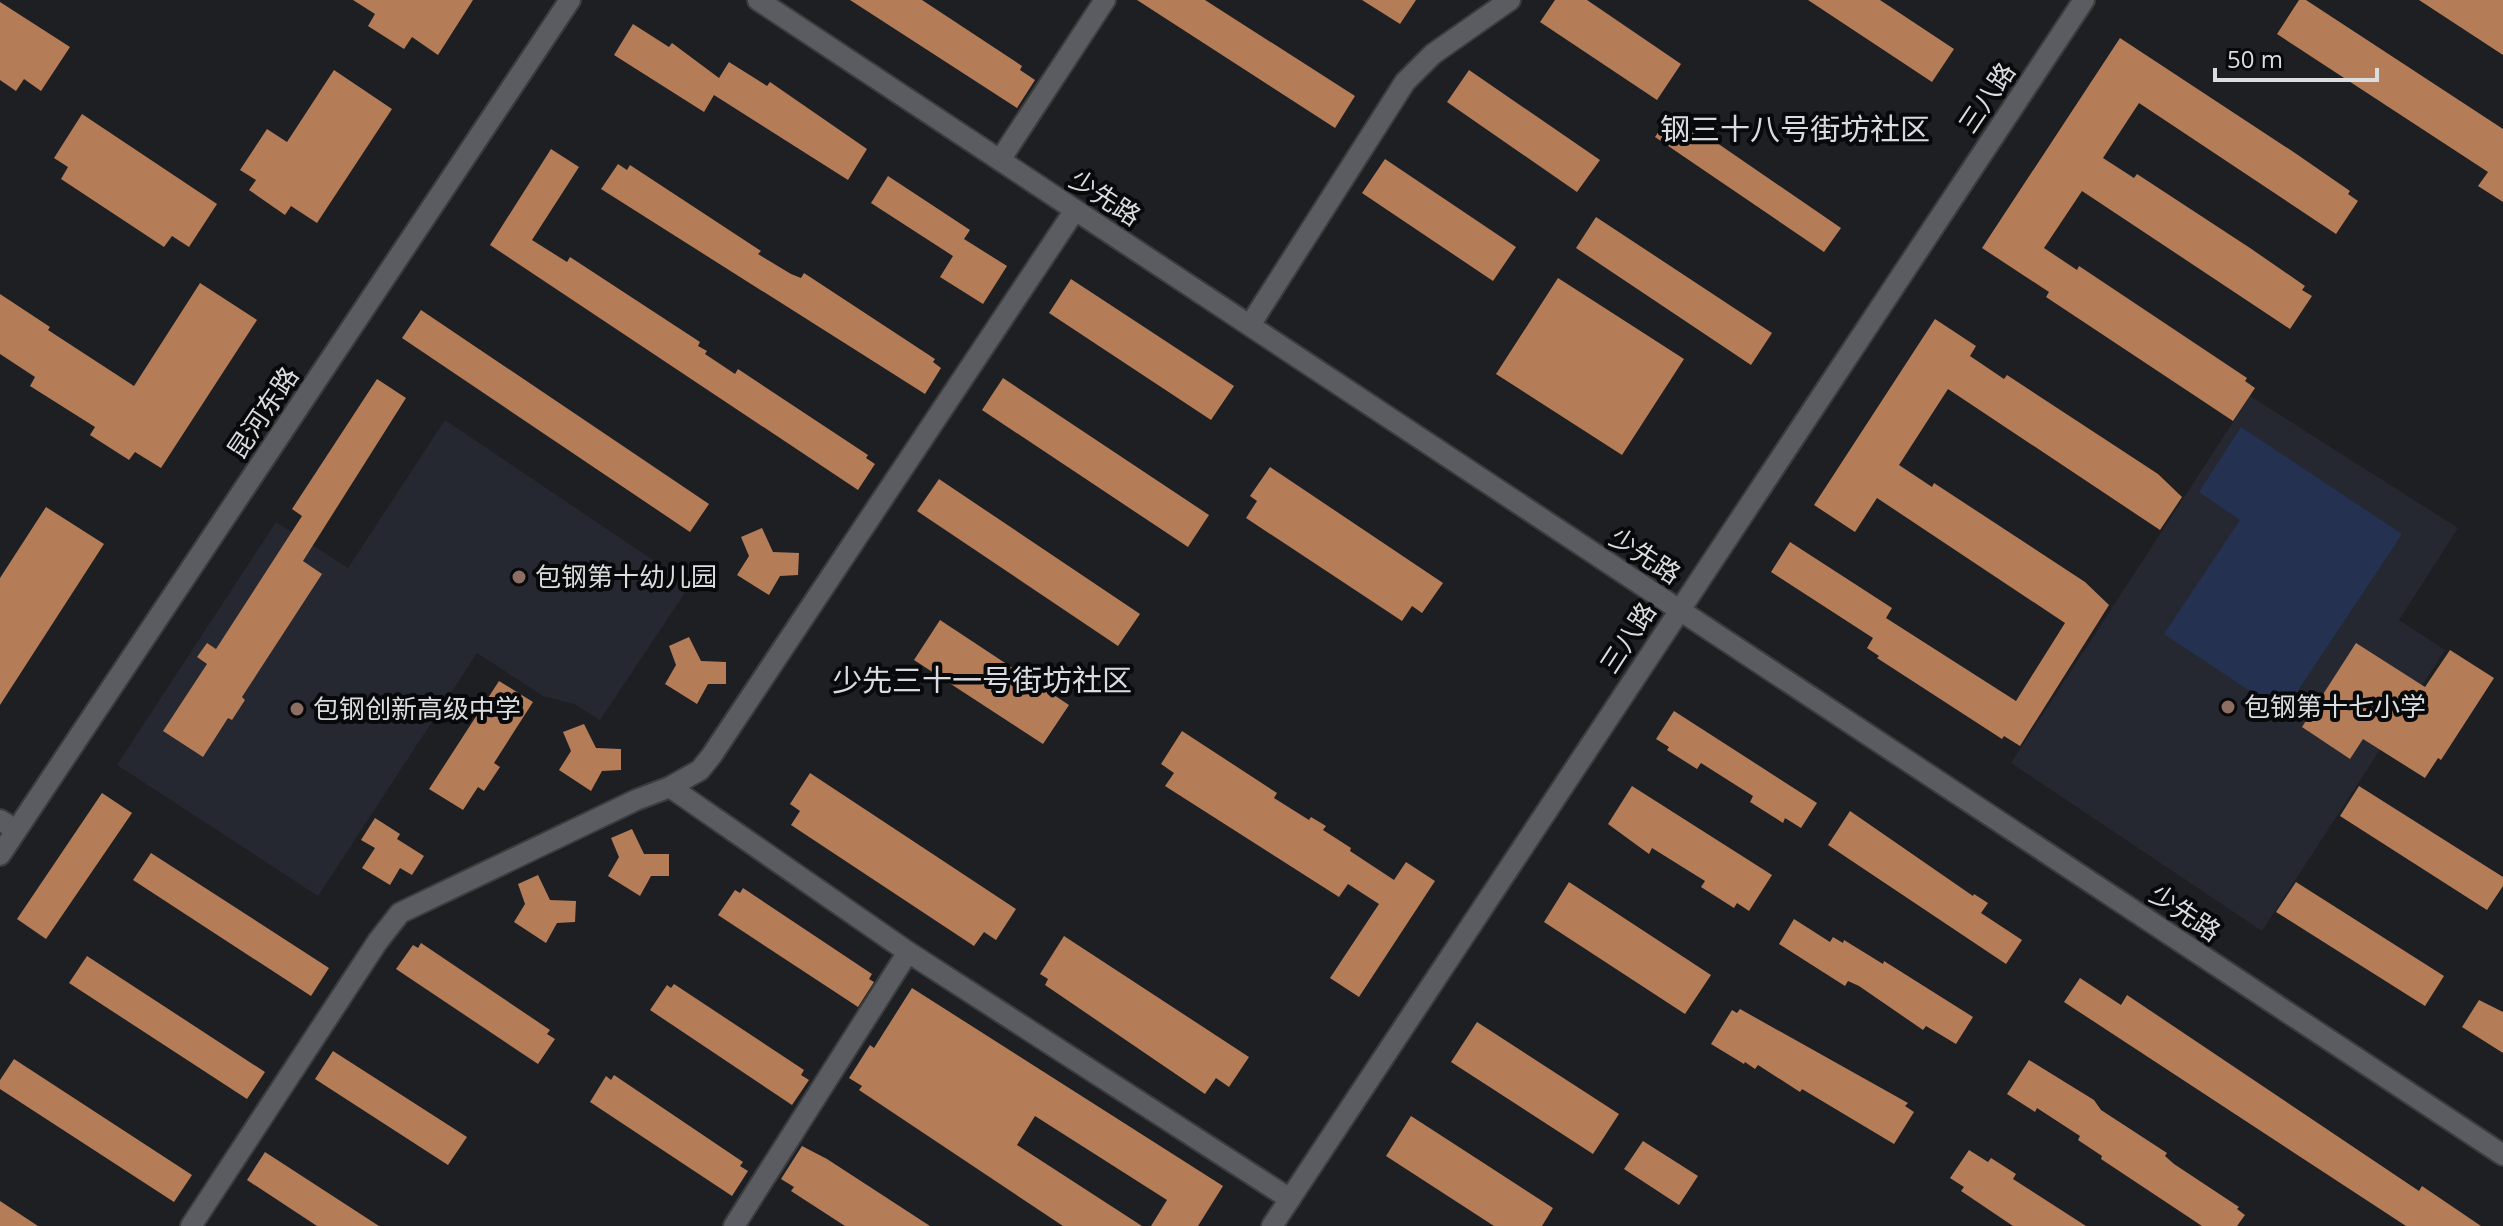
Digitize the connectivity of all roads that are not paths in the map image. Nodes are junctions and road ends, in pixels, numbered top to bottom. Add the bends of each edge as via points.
1 (570, 0) edge
2 (758, 0) edge
3 (1105, 0) edge
4 (1510, 0) edge
5 (2084, 0) edge
6 (1000, 160) junction
7 (1075, 210) junction
8 (1250, 325) junction
9 (1679, 609) junction
10 (670, 787) junction
11 (8, 825) edge
12 (0, 855) edge
13 (908, 952) junction
14 (2503, 1155) edge
15 (1290, 1199) junction
16 (191, 1226) edge
17 (734, 1226) edge
18 (1272, 1226) edge

1 - 11 street, 昆河东路
2 - 6 street, 少先路
3 - 6 street
4 - 8 street via 1433,54 1405,82
5 - 9 street, 三八路
6 - 7 street, 少先路
7 - 8 street, 少先路
7 - 10 street via 712,755 700,770
8 - 9 street, 少先路
9 - 14 street, 少先路
9 - 15 street, 三八路
10 - 13 street
10 - 16 street via 400,913
11 - 12 street, 昆河东路
13 - 15 street
13 - 17 street
15 - 18 street, 三八路

